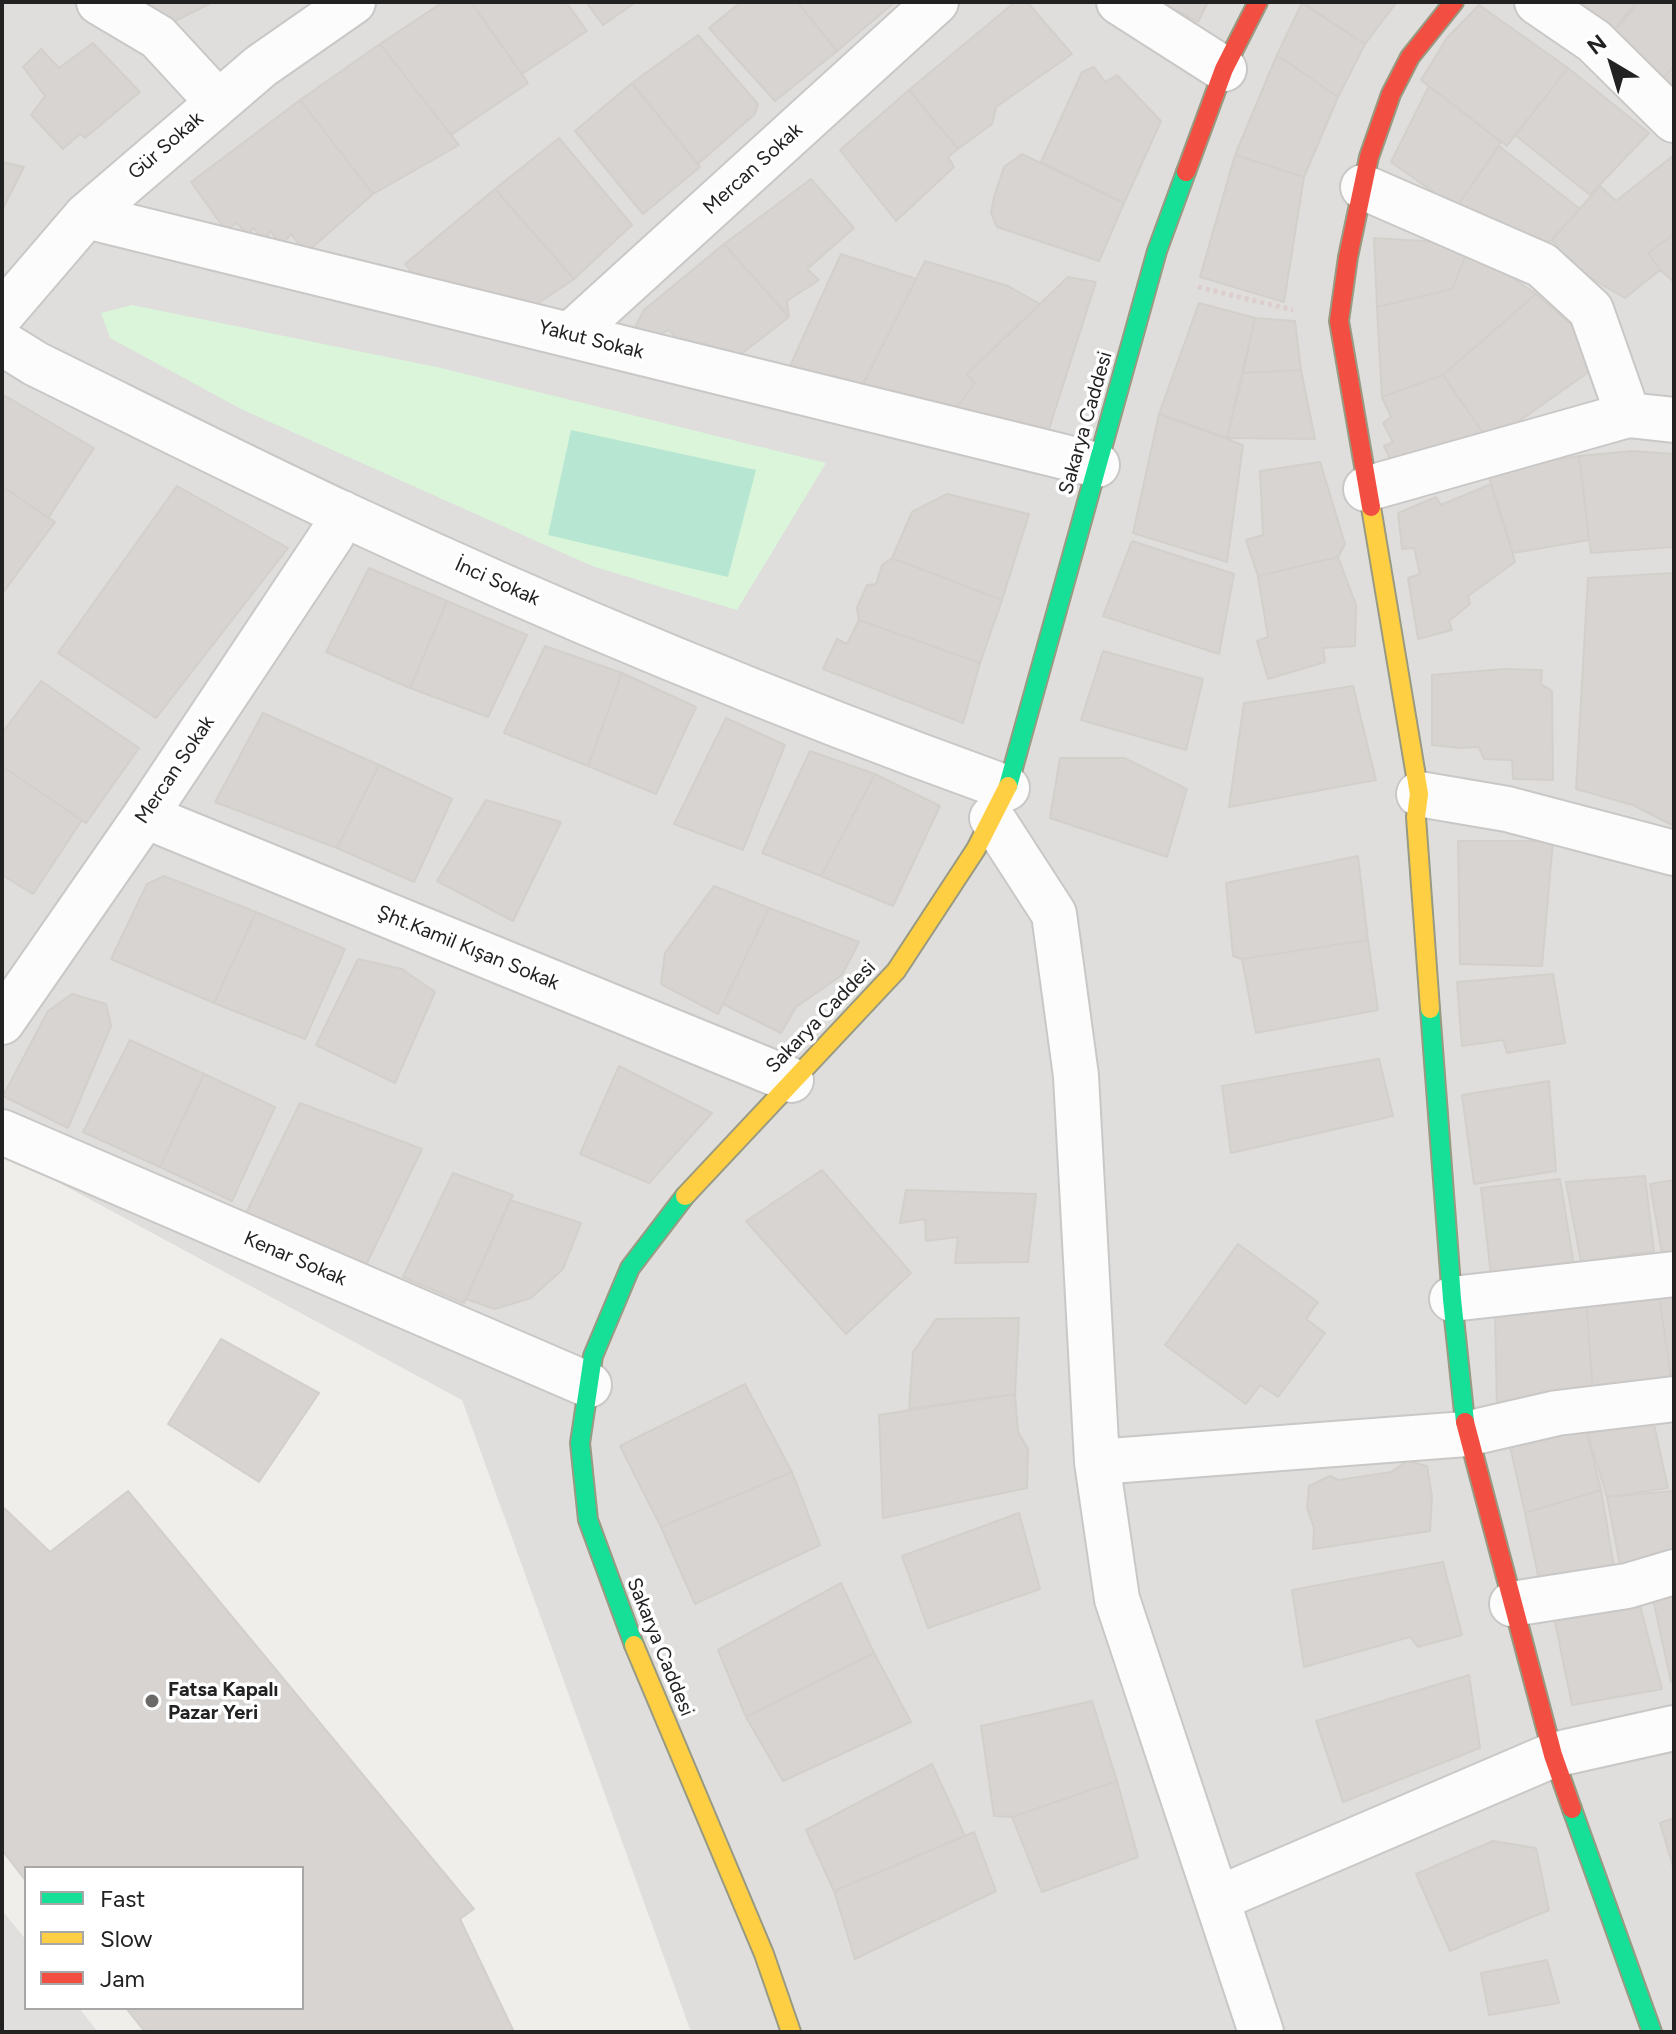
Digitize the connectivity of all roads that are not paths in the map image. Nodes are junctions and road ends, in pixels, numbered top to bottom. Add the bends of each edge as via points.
1 (99, 2) edge
2 (353, 2) edge
3 (936, 2) edge
4 (1119, 2) edge
5 (1258, 2) edge
6 (1454, 2) edge
7 (1537, 2) edge
8 (1224, 69) junction
9 (218, 102) junction
10 (1674, 120) edge
11 (1363, 187) junction
12 (86, 216) junction
13 (2, 314) edge
14 (570, 335) junction
15 (2, 343) edge
16 (1628, 415) junction
17 (1674, 420) edge
18 (1097, 465) junction
19 (1366, 489) junction
20 (342, 513) junction
21 (1419, 794) junction
22 (1000, 803) junction
23 (145, 816) junction
24 (1674, 853) edge
25 (2, 1022) edge
26 (791, 1080) junction
27 (2, 1132) edge
28 (1674, 1274) edge
29 (1452, 1299) junction
30 (589, 1385) junction
31 (1674, 1399) edge
32 (1466, 1434) junction
33 (1097, 1462) junction
34 (1674, 1572) edge
35 (1512, 1604) junction
36 (1674, 1728) edge
37 (1553, 1755) junction
38 (1217, 1899) junction
39 (791, 2032) edge
40 (1261, 2032) edge
41 (1652, 2032) edge

1 - 9 street via 158,37
2 - 9 street, Gür Sokak
3 - 14 street, Mercan Sokak
4 - 8 street
5 - 8 street, Sakarya Caddesi
6 - 11 street via 1405,65 1372,142
7 - 10 street via 1594,41
8 - 18 street, Sakarya Caddesi via 1150,276
9 - 12 street, Gür Sokak
11 - 16 street via 1542,265 1591,310
11 - 19 street via 1339,321
12 - 13 street, Gür Sokak
12 - 14 street, Yakut Sokak
14 - 18 street, Yakut Sokak
15 - 20 street, İnci Sokak
16 - 17 street
16 - 19 street
18 - 22 street, Sakarya Caddesi
19 - 21 street
20 - 22 street, İnci Sokak via 869,738
20 - 23 street, Mercan Sokak
21 - 24 street via 1507,809
21 - 29 street via 1416,817
22 - 26 street, Sakarya Caddesi via 896,971
22 - 33 street via 1054,914 1076,1076
23 - 25 street, Mercan Sokak
23 - 26 street, Şht.Kamil Kışan Sokak
26 - 30 street, Sakarya Caddesi via 675,1207 630,1268 593,1356
27 - 30 street, Kenar Sokak
28 - 29 street
29 - 32 street
30 - 39 street, Sakarya Caddesi via 580,1443 588,1520
31 - 32 street via 1557,1413
32 - 33 street
32 - 35 street
33 - 38 street via 1117,1599
34 - 35 street via 1627,1586
35 - 37 street
36 - 37 street
37 - 38 street
37 - 41 street
38 - 40 street

